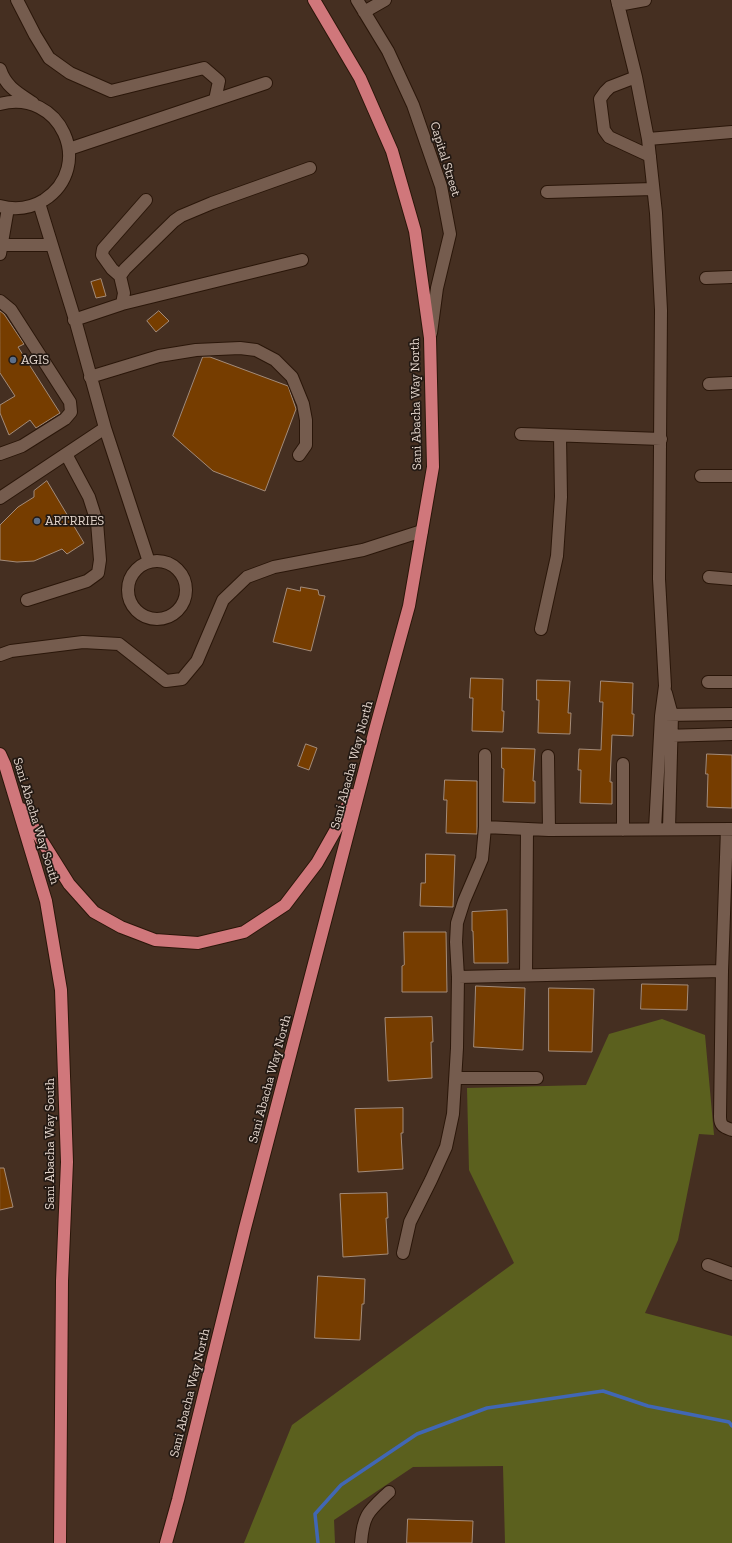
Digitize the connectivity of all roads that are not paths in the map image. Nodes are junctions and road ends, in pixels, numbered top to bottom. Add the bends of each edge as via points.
1 (17, 0) edge
2 (314, 0) edge
3 (357, 0) edge
4 (384, 0) edge
5 (645, 0) edge
6 (618, 2) edge
7 (364, 12) junction
8 (0, 69) edge
9 (636, 77) junction
10 (266, 83) dead end
11 (215, 100) junction
12 (0, 104) edge
13 (39, 107) junction
14 (732, 132) edge
15 (648, 139) junction
16 (69, 149) junction
17 (650, 156) junction
18 (310, 168) dead end
19 (653, 189) junction
20 (547, 192) dead end
21 (146, 200) dead end
22 (38, 203) junction
23 (4, 207) edge
24 (51, 245) junction
25 (1, 250) edge
26 (302, 260) dead end
27 (120, 276) junction
28 (732, 277) edge
29 (706, 278) dead end
30 (0, 302) edge
31 (122, 304) junction
32 (74, 320) junction
33 (430, 338) junction
34 (90, 377) junction
35 (732, 383) edge
36 (709, 384) dead end
37 (105, 428) junction
38 (521, 434) dead end
39 (560, 436) junction
40 (661, 439) junction
41 (2, 449) edge
42 (66, 454) junction
43 (299, 456) dead end
44 (701, 476) dead end
45 (732, 476) edge
46 (0, 498) edge
47 (422, 531) junction
48 (149, 562) junction
49 (709, 577) dead end
50 (732, 579) edge
51 (28, 600) dead end
52 (541, 629) dead end
53 (0, 655) edge
54 (708, 682) dead end
55 (732, 682) edge
56 (732, 714) edge
57 (666, 715) junction
58 (375, 730) junction
59 (732, 734) edge
60 (666, 736) junction
61 (0, 754) edge
62 (485, 755) dead end
63 (548, 756) dead end
64 (624, 764) dead end
65 (15, 798) junction
66 (485, 827) junction
67 (527, 829) junction
68 (655, 829) junction
69 (669, 829) junction
70 (730, 829) edge
71 (550, 830) junction
72 (623, 830) junction
73 (728, 935) edge
74 (722, 972) junction
75 (526, 975) junction
76 (458, 977) junction
77 (456, 1078) junction
78 (537, 1078) dead end
79 (732, 1130) edge
80 (403, 1253) dead end
81 (708, 1265) dead end
82 (732, 1274) edge
83 (389, 1492) dead end
84 (60, 1543) edge
85 (166, 1543) edge
86 (361, 1543) edge

1 - 11 street via 49,58 70,73 111,91 204,68 219,81
2 - 33 highway, Sani Abacha Way North via 360,78 392,151 415,231
3 - 7 street, Capital Street
4 - 7 street
5 - 6 street
6 - 9 street
7 - 33 street, Capital Street via 388,51 413,106 441,186 450,234 437,288
8 - 13 street via 11,88
9 - 15 street
9 - 17 street via 610,87 600,99 604,130 609,137
10 - 11 street
11 - 16 street
12 - 13 street via 24,102
13 - 16 street via 52,115 62,127
14 - 15 street
15 - 17 street
16 - 22 street via 68,165 61,183 51,195
17 - 19 street
18 - 27 street via 181,216
19 - 20 street
19 - 40 street via 661,310
21 - 27 street via 102,255
22 - 23 street via 24,208
22 - 24 street
23 - 25 street
24 - 25 street
24 - 32 street
26 - 31 street
27 - 31 street via 124,293
28 - 29 street
30 - 41 street via 11,310 72,407 65,419 22,446
31 - 32 street
32 - 34 street
33 - 47 highway, Sani Abacha Way North via 433,467
34 - 37 street
34 - 43 street via 159,356 196,350 256,350 275,360 292,377 303,404 306,445
35 - 36 street
37 - 42 street
37 - 48 street
38 - 39 street
39 - 40 street
39 - 52 street via 561,497 557,556
40 - 57 street via 659,579
42 - 46 street
42 - 51 street via 89,497 97,522 100,560 98,573 87,582
44 - 45 street
47 - 53 street via 363,550 274,567 247,577 223,600 197,661 182,679 166,681 119,644 83,642 11,651
47 - 58 highway, Sani Abacha Way North via 409,606
48 - 48 street via 140,566 132,576 128,589 129,598 139,613 146,617 166,618 182,606 186,587 183,577 169,563
49 - 50 street
54 - 55 street
56 - 57 street
57 - 60 street
58 - 65 highway via 343,817 317,863 285,905 244,932 198,944 155,940 121,927 94,912 69,884
58 - 85 highway, Sani Abacha Way North
59 - 60 street
60 - 68 street
60 - 69 street
61 - 65 highway, Sani Abacha Way South
62 - 66 street
63 - 71 street
64 - 72 street
65 - 84 highway, Sani Abacha Way South via 46,901 61,990 67,1162 62,1281
66 - 67 street
66 - 76 street via 482,859 464,901 458,923
67 - 71 street
67 - 75 street
68 - 69 street
68 - 72 street
69 - 70 street
70 - 73 street
71 - 72 street
73 - 74 street
74 - 75 street
74 - 79 street via 720,1123
75 - 76 street
76 - 77 street
77 - 78 street
77 - 80 street via 446,1146 410,1222
81 - 82 street
83 - 86 street via 370,1510 362,1527

